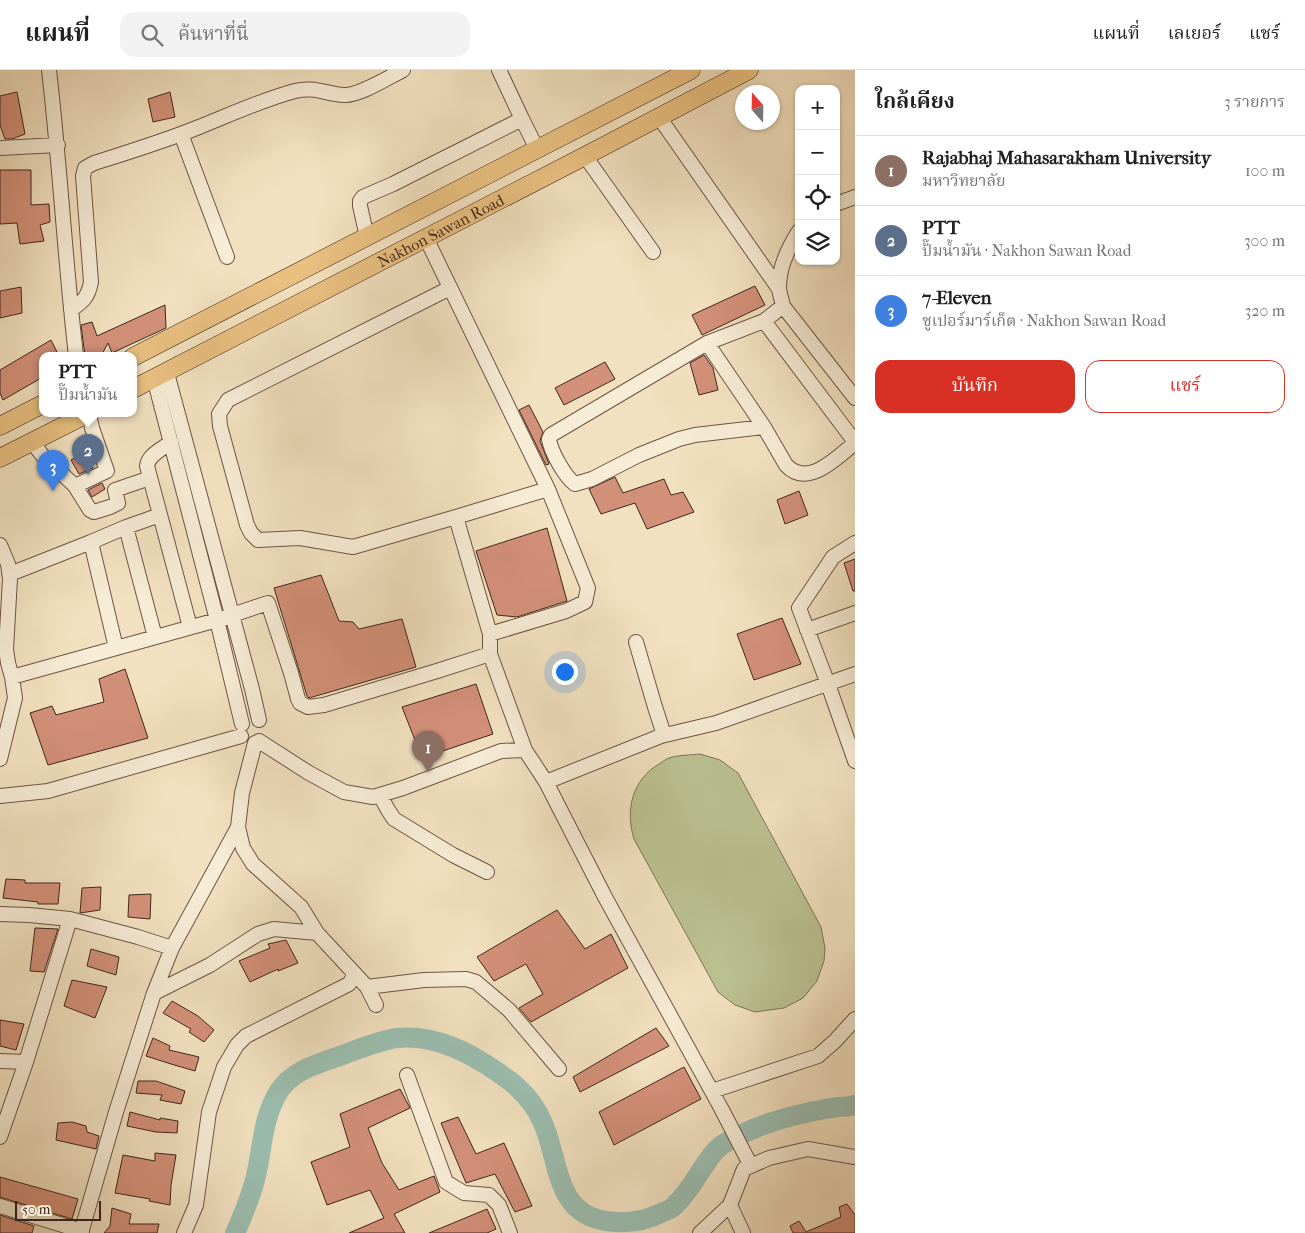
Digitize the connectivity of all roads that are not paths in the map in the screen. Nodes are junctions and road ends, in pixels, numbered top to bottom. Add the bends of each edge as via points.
1 (49, 70) edge
2 (403, 70) edge
3 (500, 70) edge
4 (692, 70) edge
5 (749, 70) edge
6 (659, 118) junction
7 (522, 119) junction
8 (181, 134) junction
9 (58, 145) junction
10 (0, 148) edge
11 (538, 149) junction
12 (585, 156) junction
13 (855, 197) edge
14 (840, 203) edge
15 (367, 237) junction
16 (426, 238) junction
17 (795, 238) edge
18 (653, 252) dead end
19 (227, 257) dead end
20 (450, 288) junction
21 (779, 288) junction
22 (784, 306) junction
23 (70, 310) junction
24 (764, 321) junction
25 (707, 343) junction
26 (75, 352) edge
27 (137, 355) edge
28 (160, 375) junction
29 (137, 387) edge
30 (855, 398) edge
31 (39, 406) edge
32 (82, 417) edge
33 (89, 417) edge
34 (0, 426) edge
35 (764, 427) junction
36 (32, 442) junction
37 (171, 442) junction
38 (855, 442) edge
39 (0, 458) edge
40 (107, 471) junction
41 (150, 478) junction
42 (74, 486) junction
43 (548, 489) junction
44 (115, 490) junction
45 (160, 515) junction
46 (456, 517) junction
47 (126, 526) junction
48 (91, 542) junction
49 (855, 543) edge
50 (0, 545) edge
51 (10, 574) junction
52 (855, 613) edge
53 (231, 615) junction
54 (217, 620) junction
55 (190, 627) junction
56 (808, 630) junction
57 (490, 634) junction
58 (155, 637) junction
59 (636, 642) dead end
60 (116, 648) junction
61 (490, 654) junction
62 (855, 674) edge
63 (12, 678) junction
64 (828, 684) junction
65 (259, 720) junction
66 (242, 730) junction
67 (664, 735) junction
68 (257, 742) junction
69 (525, 750) junction
70 (0, 759) edge
71 (855, 761) edge
72 (546, 782) junction
73 (380, 795) junction
74 (0, 796) edge
75 (238, 827) junction
76 (487, 872) dead end
77 (0, 914) edge
78 (70, 920) junction
79 (317, 933) junction
80 (172, 948) junction
81 (355, 974) junction
82 (367, 987) junction
83 (154, 993) junction
84 (376, 1006) dead end
85 (855, 1019) edge
86 (0, 1061) edge
87 (26, 1062) junction
88 (559, 1069) dead end
89 (407, 1075) dead end
90 (712, 1091) junction
91 (0, 1137) edge
92 (855, 1157) edge
93 (751, 1166) junction
94 (730, 1205) junction
95 (0, 1206) edge
96 (81, 1232) edge
97 (184, 1233) edge
98 (510, 1233) edge
99 (700, 1233) edge
100 (743, 1233) edge

1 - 9 street
2 - 8 street via 351,95 311,89 292,92
3 - 7 street
4 - 11 main road, Nakhon Sawan Road
5 - 6 main road, Nakhon Sawan Road
6 - 12 main road, Nakhon Sawan Road
6 - 21 street
7 - 11 street
7 - 15 street via 361,198
8 - 19 street
8 - 23 street via 85,168 91,282 88,295
9 - 10 street
9 - 23 street
11 - 15 main road, Nakhon Sawan Road
12 - 16 main road, Nakhon Sawan Road
12 - 18 street
13 - 14 street
15 - 27 main road, Nakhon Sawan Road
16 - 20 street
16 - 28 main road, Nakhon Sawan Road
17 - 21 street via 780,270
20 - 43 street
20 - 46 street via 228,400 220,414 220,426 245,520 258,540 300,538 353,547
21 - 22 street
22 - 24 street
22 - 30 street
23 - 26 street
24 - 25 street
24 - 38 street
25 - 35 street
25 - 35 street via 551,435 552,449 568,477 579,484 639,455 687,437
28 - 29 main road, Nakhon Sawan Road
28 - 37 street
28 - 53 street
31 - 34 main road
32 - 36 main road
33 - 40 street
35 - 38 street via 786,465 797,473 822,469
36 - 39 main road
36 - 42 street
37 - 41 street via 148,460 146,466
37 - 54 street
40 - 42 street
40 - 44 street
41 - 44 street
41 - 45 street
42 - 44 street via 94,512 118,503
43 - 46 street
43 - 57 street via 586,580 585,602 566,612
45 - 47 street
45 - 55 street
46 - 57 street
47 - 48 street
47 - 58 street
48 - 51 street
48 - 60 street
49 - 56 street via 833,557 799,608
50 - 51 street
51 - 63 street via 6,644
52 - 56 street
53 - 54 street
53 - 61 street via 268,603 298,699 308,707 333,703
53 - 65 street
54 - 55 street
54 - 66 street
55 - 58 street
56 - 64 street
57 - 61 street
58 - 60 street
59 - 67 street
60 - 63 street
61 - 69 street
62 - 64 street
63 - 70 street via 15,698
64 - 67 street via 716,723
64 - 71 street
65 - 66 street via 252,718 246,721
65 - 68 street via 265,731
66 - 68 street via 247,742
66 - 74 street via 48,791
67 - 72 street
68 - 73 street via 344,792 373,797
68 - 75 street via 242,793
69 - 72 street
69 - 73 street via 501,751
72 - 90 street
73 - 76 street via 394,819
75 - 79 street via 243,848 253,864 301,907
75 - 80 street
77 - 78 street
78 - 80 street
78 - 87 street
79 - 81 street
79 - 83 street via 274,929 258,934 210,965
80 - 83 street
81 - 82 street
81 - 97 street via 349,984 246,1036 237,1045 224,1067 209,1112 196,1205
82 - 84 street
82 - 88 street via 424,980 466,979 476,982 509,1010
83 - 96 street
85 - 90 street via 818,1056
86 - 87 street
87 - 91 street
89 - 98 street via 446,1182 464,1193 489,1195 498,1205
90 - 93 street
92 - 93 street via 808,1149 769,1158
93 - 94 street via 744,1169
94 - 99 street
94 - 100 street
95 - 96 street

